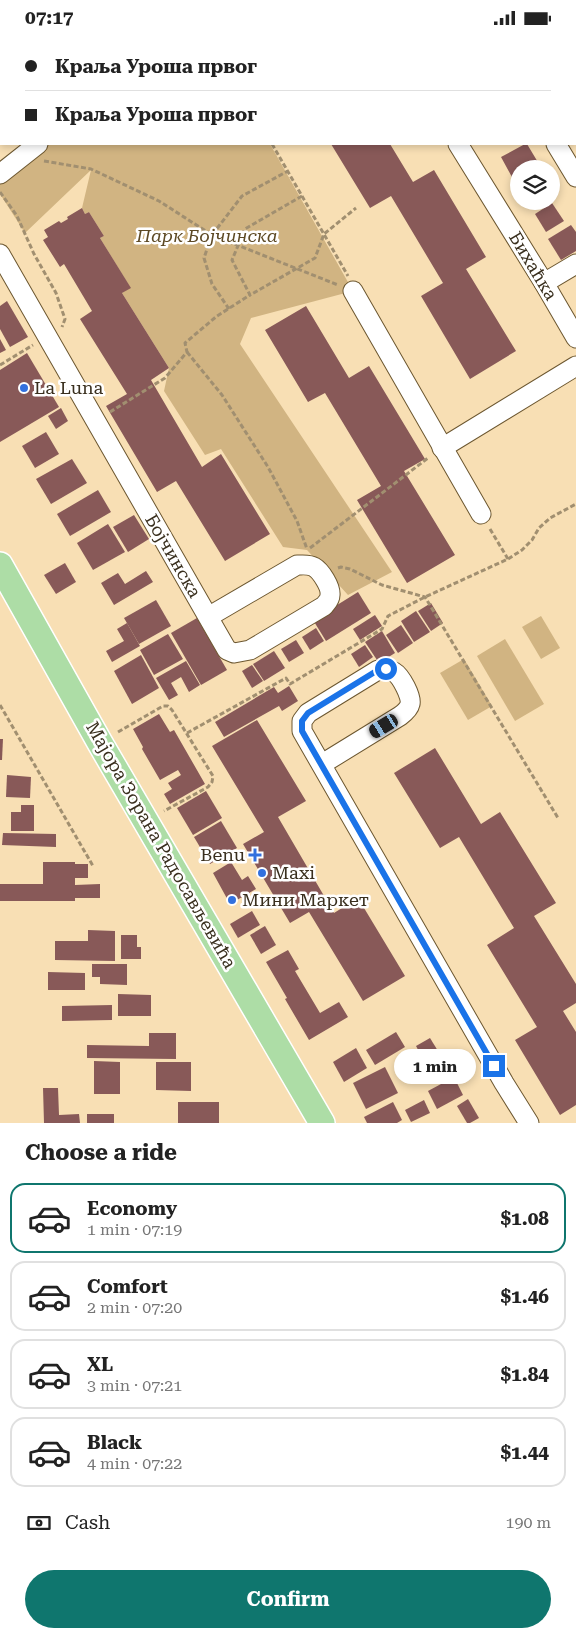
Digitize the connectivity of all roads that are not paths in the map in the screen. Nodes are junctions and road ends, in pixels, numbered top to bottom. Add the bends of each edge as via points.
1 (37, 145) edge
2 (459, 145) edge
3 (557, 145) edge
4 (0, 174) edge
5 (576, 177) edge
6 (0, 255) edge
7 (576, 264) edge
8 (544, 283) junction
9 (353, 291) road end
10 (576, 339) edge
11 (576, 366) edge
12 (442, 448) junction
13 (482, 514) road end
14 (1, 567) edge
15 (208, 617) junction
16 (322, 764) junction
17 (322, 1123) edge
18 (529, 1123) edge

1 - 4 street
2 - 8 street, Бихаћка
3 - 5 street
6 - 15 street, Бојчинска via 54,334
7 - 8 street
8 - 10 street, Бихаћка
9 - 12 street
11 - 12 street
12 - 13 street
14 - 17 main road, Мајора Зорана Радосављевића
15 - 15 street, Бојчинска via 297,565 316,567 330,589 329,600 324,606 250,650 234,653 228,649
16 - 16 street via 408,708 410,696 396,673 378,670 308,713 302,721 302,731
16 - 18 street

